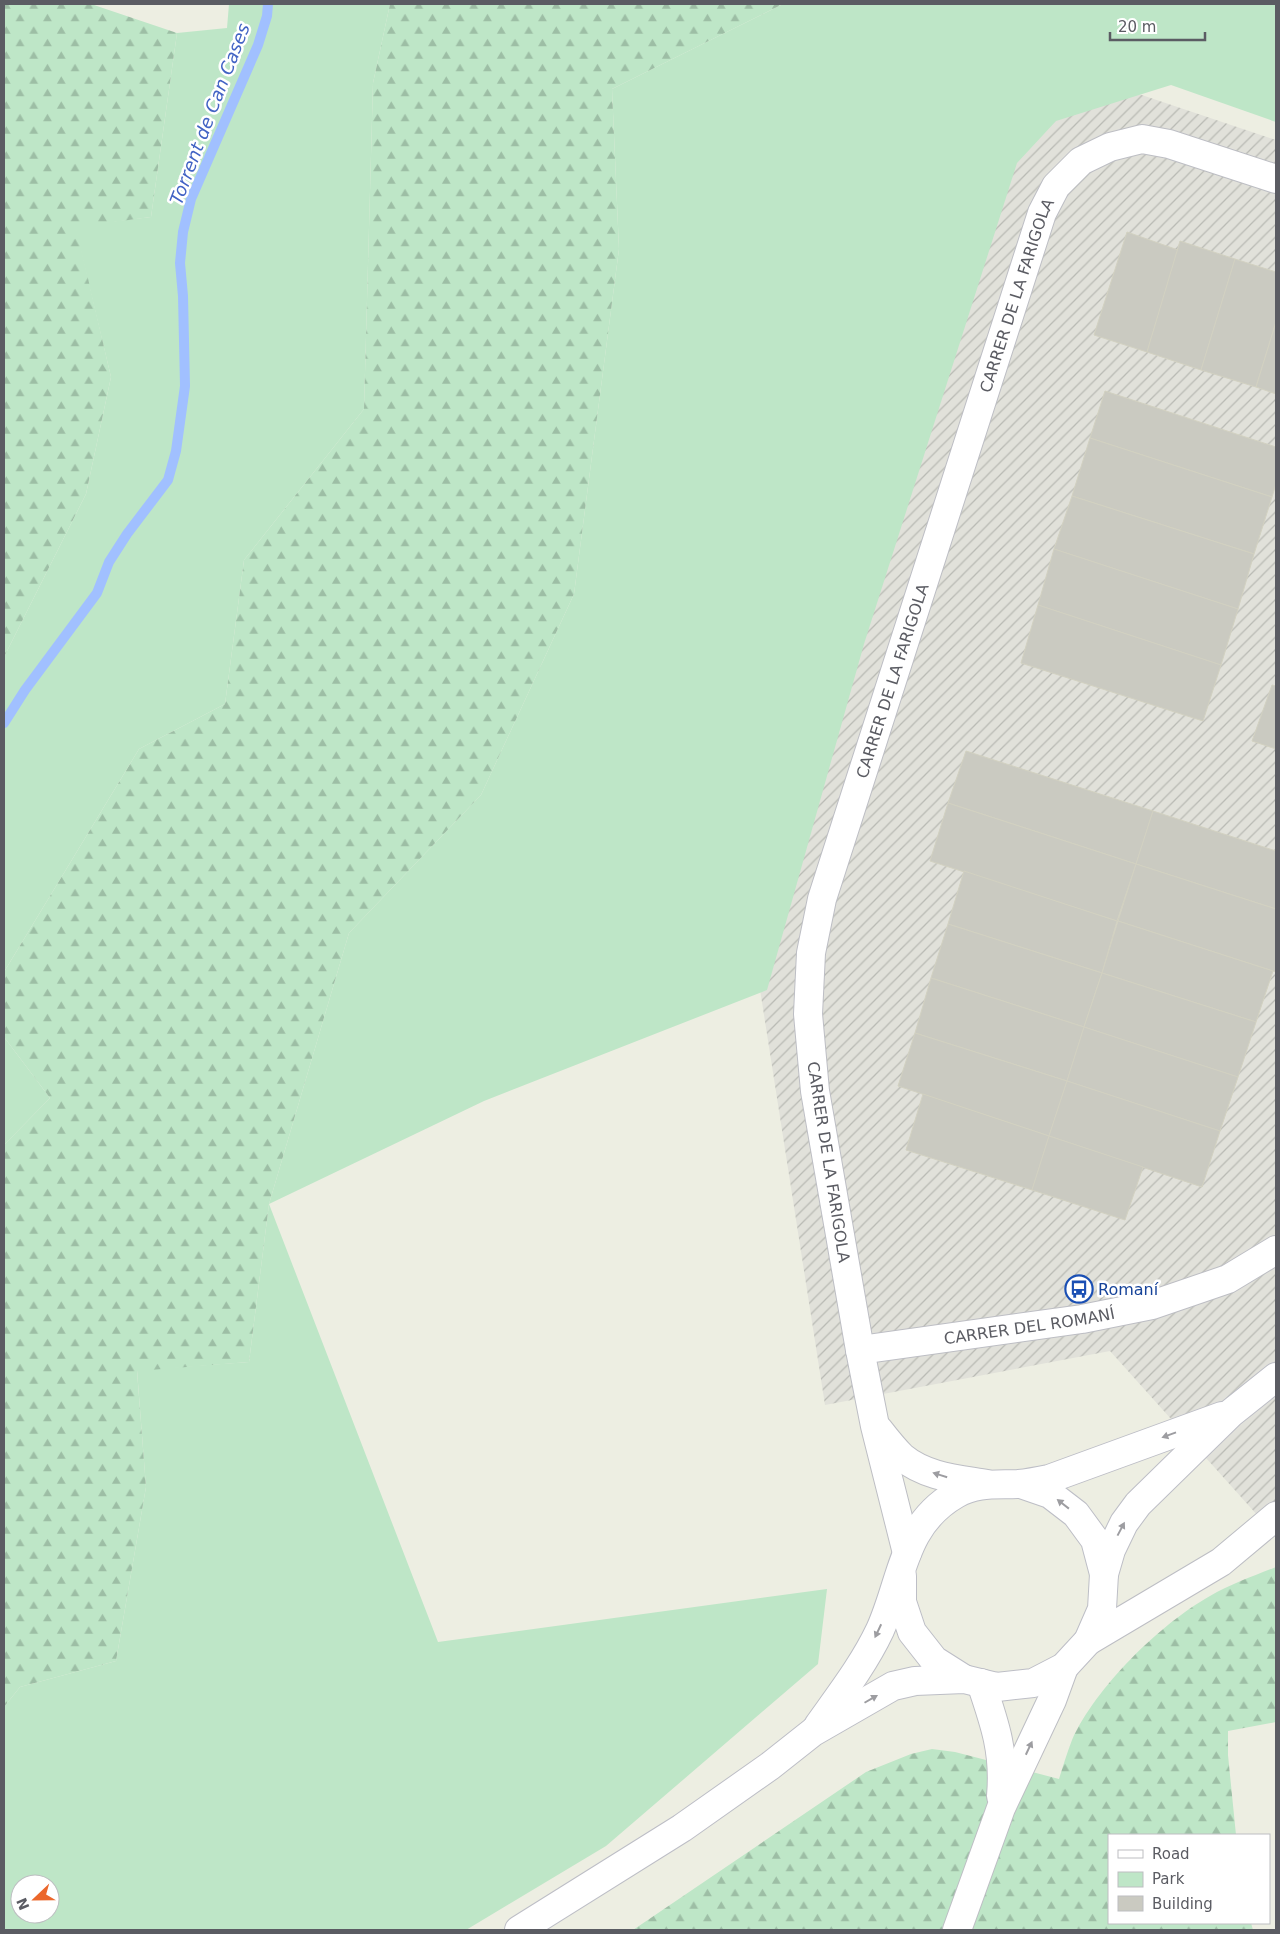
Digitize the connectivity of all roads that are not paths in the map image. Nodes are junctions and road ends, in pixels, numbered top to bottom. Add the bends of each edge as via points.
1 (1276, 179) edge
2 (1276, 1250) edge
3 (860, 1350) junction
4 (1276, 1377) edge
5 (1231, 1413) junction
6 (876, 1426) junction
7 (987, 1484) junction
8 (1020, 1484) junction
9 (1276, 1516) edge
10 (904, 1561) junction
11 (1104, 1574) junction
12 (1088, 1641) junction
13 (1064, 1667) junction
14 (972, 1681) junction
15 (814, 1732) junction
16 (1001, 1808) junction
17 (519, 1930) edge
18 (957, 1930) edge

1 - 3 street, CARRER DE LA FARIGOLA via 1169,144 1142,139 1110,147 1081,161 1056,186 1042,213 822,899 811,953 808,1014 814,1091
2 - 3 street, CARRER DEL ROMANÍ via 1228,1279 1152,1305 1082,1319
3 - 6 street, CARRER DE LA FARIGOLA
4 - 5 street
5 -> 8 street via 1049,1479
11 -> 5 street via 1124,1523 1138,1504
7 -> 6 street, CARRER DE LA FARIGOLA via 922,1470 902,1456
6 - 10 street, CARRER DE LA FARIGOLA
7 - 8 street
7 - 10 street via 957,1493 930,1512 912,1538
11 -> 8 street via 1095,1540 1076,1514 1050,1494
9 - 12 street via 1221,1562
10 - 14 street via 902,1602 912,1632 934,1660
10 -> 15 street via 871,1647
11 - 12 street via 1102,1609
12 - 13 street
13 - 14 street via 1033,1683 997,1687
16 -> 13 street via 1052,1700
15 -> 14 street via 893,1686 915,1680
14 - 16 street via 1001,1747
15 - 17 street via 682,1828
16 - 18 street

